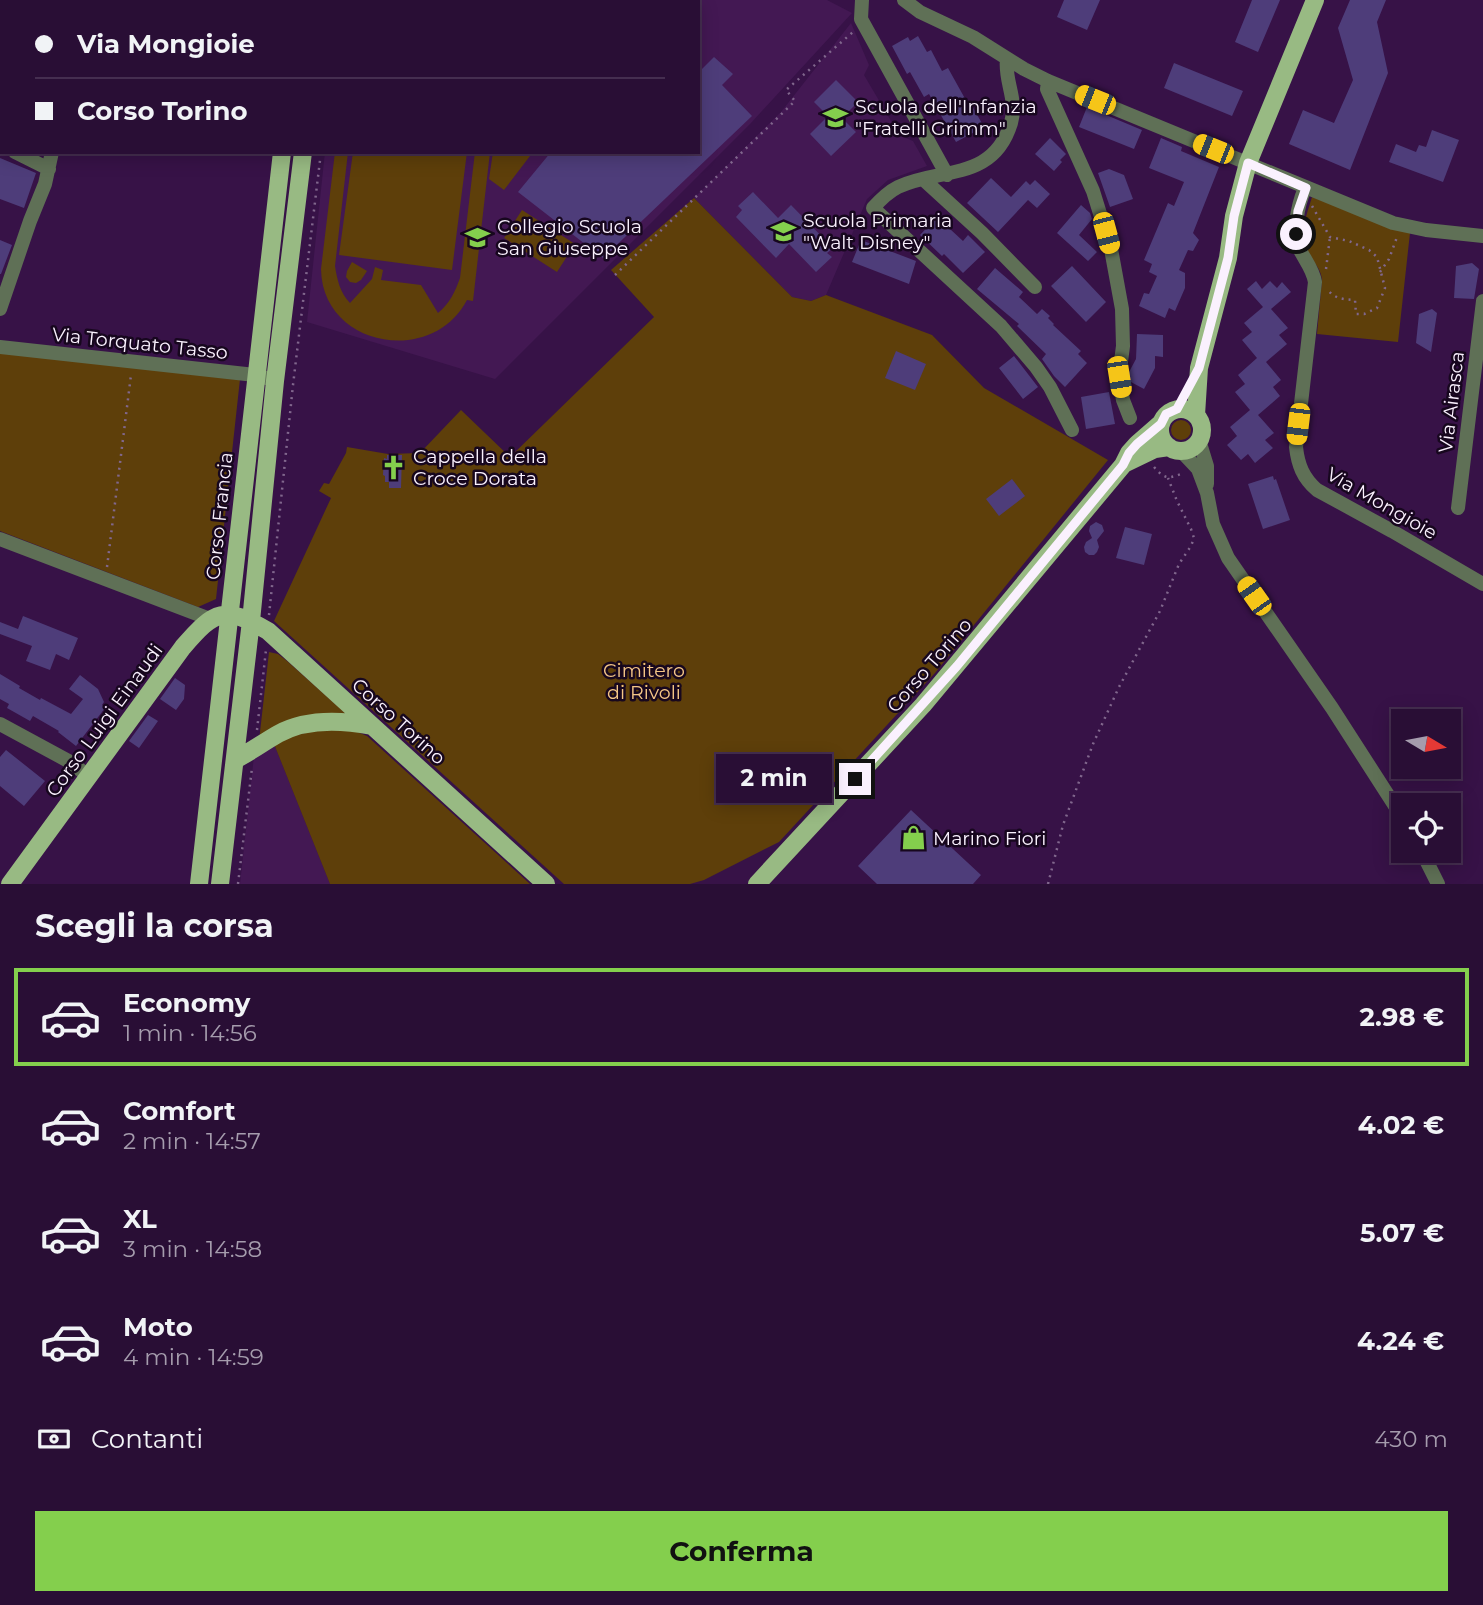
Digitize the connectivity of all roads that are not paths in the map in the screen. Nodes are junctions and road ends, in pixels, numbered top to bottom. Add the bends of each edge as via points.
1 (863, 0) edge
2 (904, 0) edge
3 (1315, 0) edge
4 (1007, 59) junction
5 (1048, 81) junction
6 (19, 154) edge
7 (52, 154) edge
8 (282, 154) edge
9 (303, 154) edge
10 (1248, 163) junction
11 (49, 169) junction
12 (947, 175) junction
13 (923, 179) junction
14 (1305, 189) junction
15 (1483, 236) edge
16 (5, 281) edge
17 (1035, 286) dead end
18 (1483, 301) edge
19 (0, 309) edge
20 (0, 347) edge
21 (1199, 368) junction
22 (255, 375) junction
23 (275, 381) junction
24 (1177, 409) junction
25 (1196, 415) junction
26 (1130, 418) dead end
27 (1161, 424) junction
28 (1072, 430) dead end
29 (1199, 440) junction
30 (1175, 449) junction
31 (1123, 465) junction
32 (1207, 493) junction
33 (1458, 508) dead end
34 (0, 540) edge
35 (1483, 584) edge
36 (229, 614) junction
37 (210, 619) junction
38 (251, 621) junction
39 (0, 724) edge
40 (375, 727) junction
41 (235, 760) junction
42 (89, 776) junction
43 (1391, 800) edge
44 (1428, 863) edge
45 (10, 884) edge
46 (199, 884) edge
47 (220, 884) edge
48 (547, 884) edge
49 (757, 884) edge
50 (1438, 884) edge

1 - 12 street via 860,12 864,23
2 - 4 street
3 - 10 main road
4 - 5 street
4 - 12 street via 1013,107 1006,136 998,149 977,165
5 - 10 street
5 - 26 street via 1047,89 1093,191 1111,249 1122,309 1119,377
6 - 11 street
7 - 11 street
8 - 22 main road, Corso Francia
9 - 23 main road
10 - 14 street
10 - 21 main road
11 - 16 street
12 - 13 street
13 - 17 street
13 - 28 street via 897,187 873,208 1001,326 1051,387
14 - 15 street via 1402,225
14 - 35 street, Via Mongioie via 1296,234 1315,282 1296,447 1301,470 1317,491
16 - 19 street
18 - 33 street, Via Airasca
20 - 22 street, Via Torquato Tasso
21 - 24 main road
21 - 25 main road
22 - 23 street, Via Torquato Tasso
22 - 36 main road, Corso Francia
23 - 38 main road
24 - 25 main road
24 - 27 main road via 1166,414
25 - 29 main road via 1202,428
27 - 30 main road via 1161,437
27 - 31 main road, Corso Torino via 1137,444
29 - 30 main road via 1193,446
29 - 32 street via 1207,466
30 - 31 main road, Corso Torino via 1155,449
30 - 32 street via 1198,469
31 - 49 main road, Corso Torino via 923,705
32 - 43 street via 1213,524 1228,558
34 - 37 street
36 - 37 main road
36 - 38 main road
36 - 46 main road, Corso Francia
37 - 42 main road, Corso Luigi Einaudi via 183,648
38 - 40 main road, Corso Torino
38 - 41 main road
39 - 42 street
40 - 41 main road via 314,722 281,733
40 - 48 main road, Corso Torino
41 - 47 main road
42 - 45 main road, Corso Luigi Einaudi
44 - 50 street

